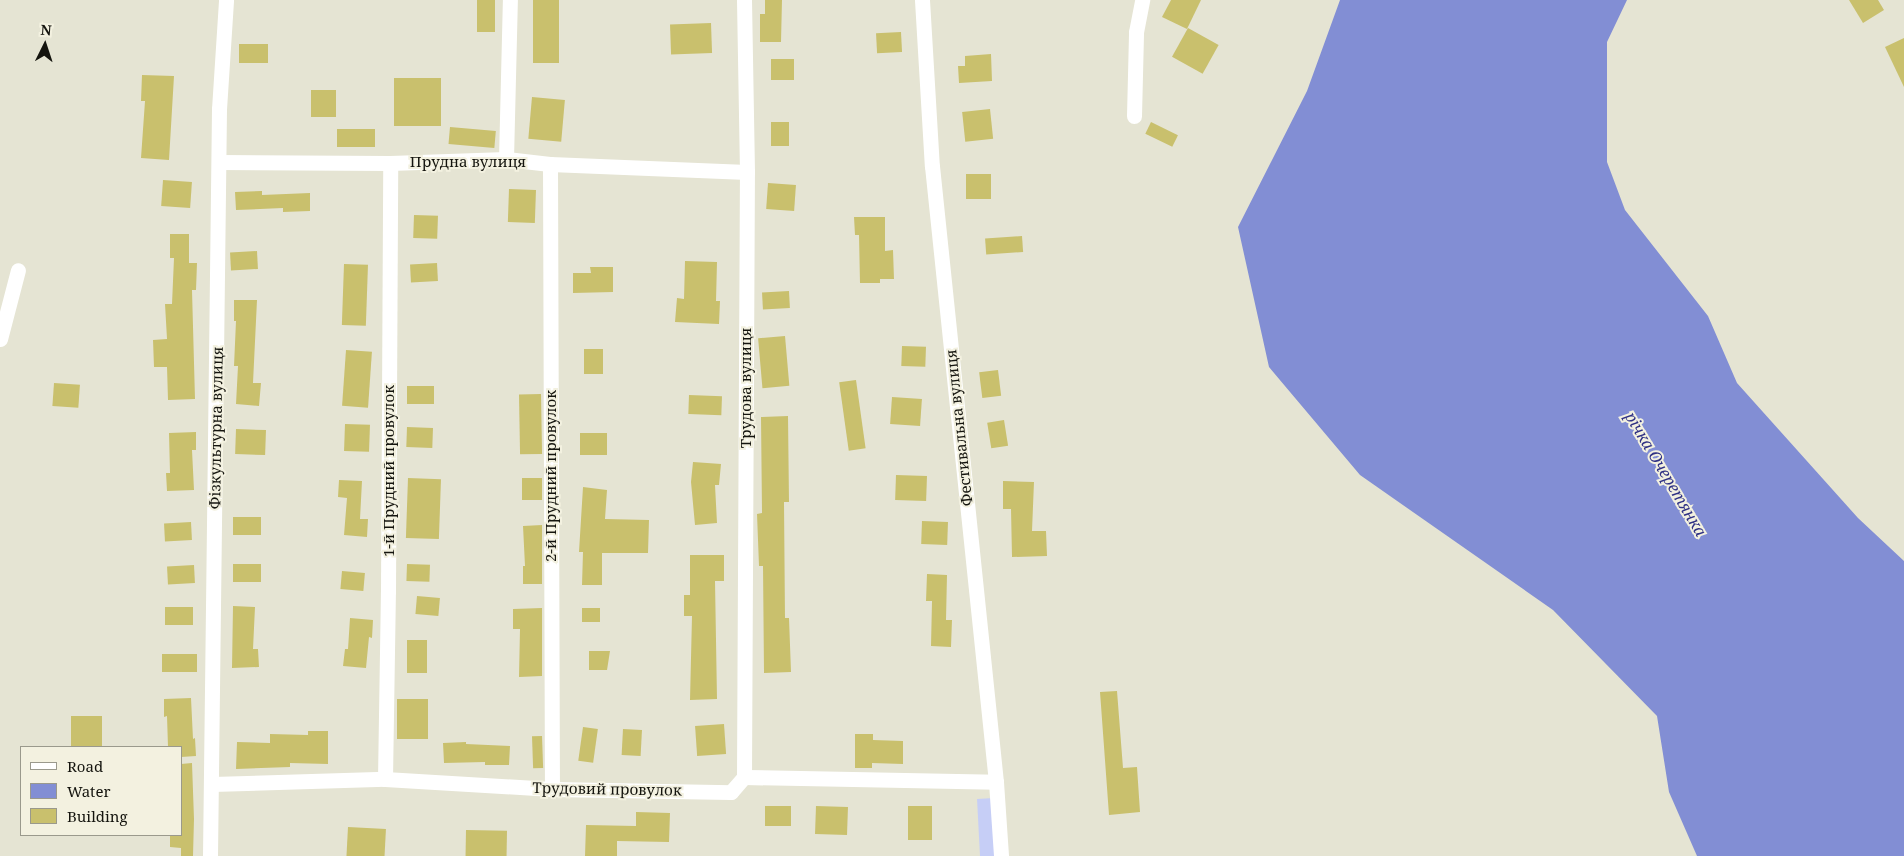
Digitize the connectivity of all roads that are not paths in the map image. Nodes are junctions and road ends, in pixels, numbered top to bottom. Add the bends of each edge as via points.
1 (226, 0) edge
2 (510, 0) edge
3 (744, 0) edge
4 (922, 0) edge
5 (1142, 0) edge
6 (1134, 116) dead end
7 (506, 159) junction
8 (219, 162) junction
9 (390, 163) junction
10 (550, 164) junction
11 (746, 172) junction
12 (18, 270) dead end
13 (0, 339) edge
14 (744, 777) junction
15 (385, 778) junction
16 (996, 782) junction
17 (212, 784) junction
18 (552, 788) junction
19 (210, 856) edge
20 (1001, 856) edge

1 - 8 street, Фізкультурна вулиця
2 - 7 street
3 - 11 street, Трудова вулиця
4 - 16 street, Фестивальна вулиця via 932,166
5 - 6 street via 1136,32
7 - 9 street, Прудна вулиця
7 - 10 street, Прудна вулиця
8 - 9 street, Прудна вулиця
8 - 17 street, Фізкультурна вулиця
9 - 15 street, 1-й Прудний провулок
10 - 11 street, Прудна вулиця
10 - 18 street, 2-й Прудний провулок
11 - 14 street, Трудова вулиця
12 - 13 street
14 - 16 street
14 - 18 street, Трудовий провулок via 731,792
15 - 17 street, Трудовий провулок
15 - 18 street, Трудовий провулок
16 - 20 street, Фестивальна вулиця
17 - 19 street, Фізкультурна вулиця

